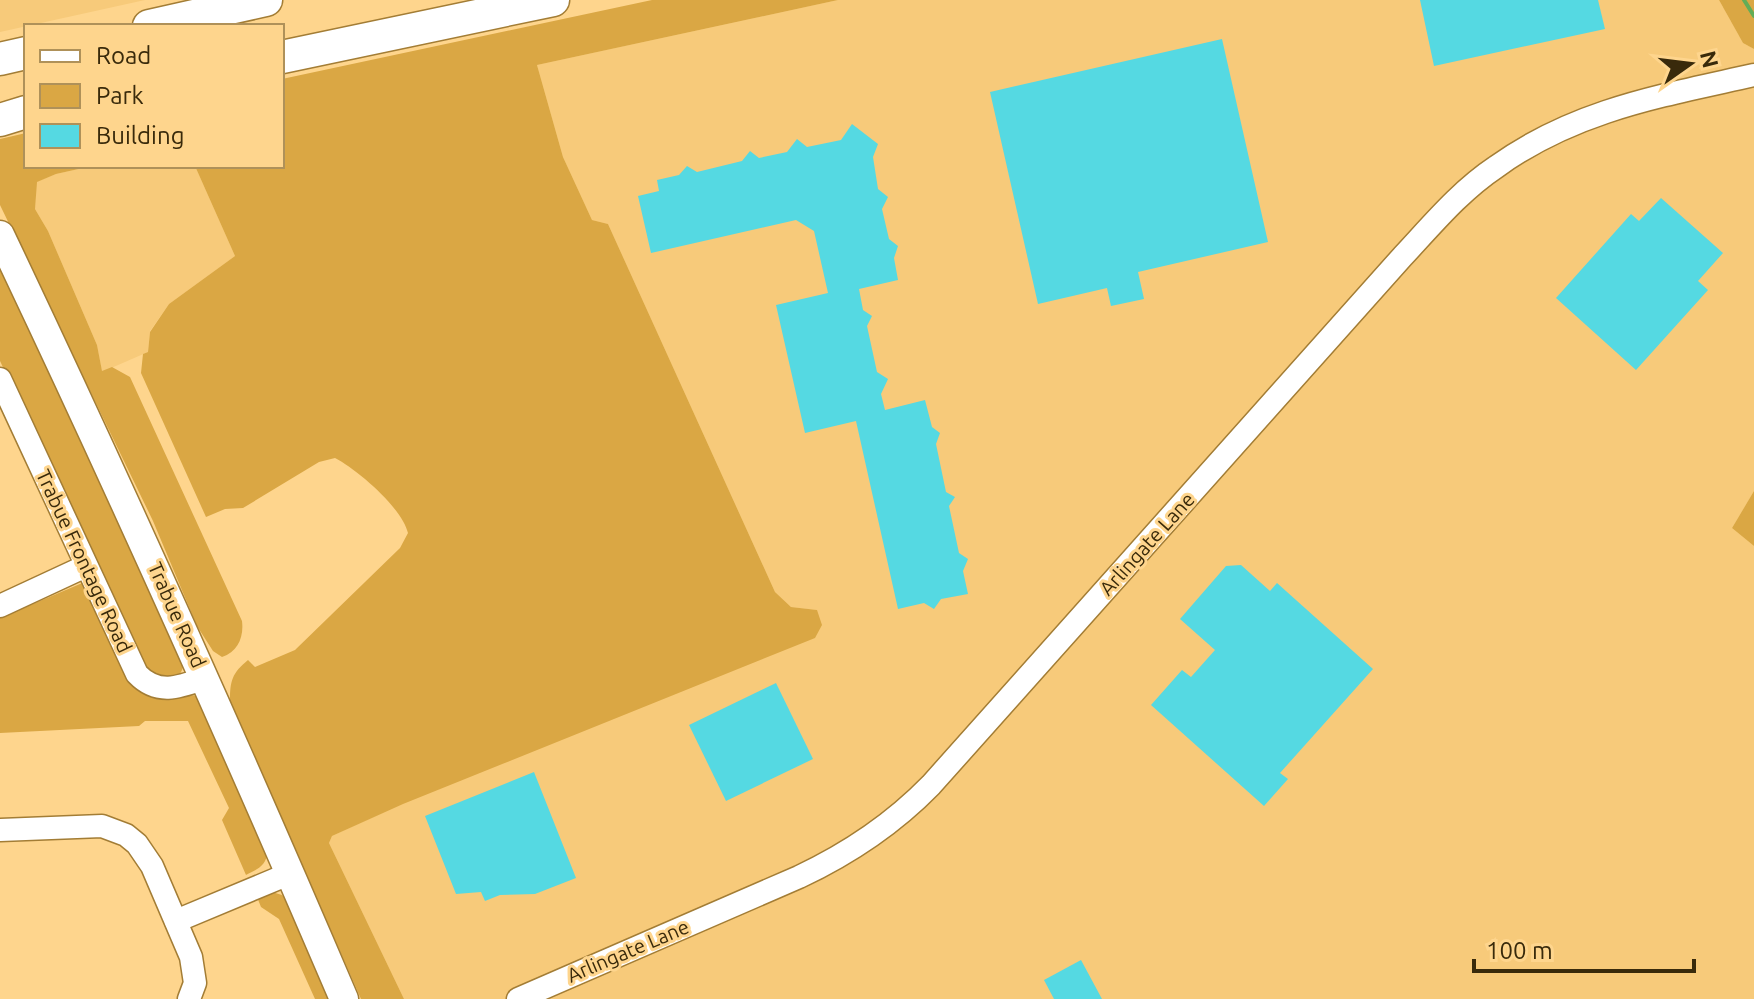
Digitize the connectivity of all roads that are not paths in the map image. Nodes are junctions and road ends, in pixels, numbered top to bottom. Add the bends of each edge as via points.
1 (266, 0) edge
2 (553, 0) edge
3 (158, 24) edge
4 (24, 53) edge
5 (284, 57) edge
6 (0, 59) edge
7 (1754, 75) edge
8 (24, 110) edge
9 (24, 111) edge
10 (0, 112) edge
11 (0, 120) edge
12 (0, 235) edge
13 (0, 379) edge
14 (86, 566) junction
15 (0, 606) edge
16 (205, 678) junction
17 (0, 830) edge
18 (291, 873) junction
19 (176, 921) junction
20 (189, 999) edge
21 (344, 999) edge
22 (518, 999) edge

1 - 3 highway
2 - 5 highway
4 - 6 highway
7 - 22 street, Arlingate Lane via 1584,118 1533,142 1468,190 952,762 871,839 799,877
8 - 10 highway
9 - 11 highway
12 - 16 main road, Trabue Road
13 - 14 street, Trabue Frontage Road
14 - 15 street
14 - 16 street, Trabue Frontage Road via 143,681 175,688
16 - 18 main road, Trabue Road
17 - 19 street via 102,826 126,835 152,866
18 - 19 street
18 - 21 main road, Trabue Road
19 - 20 street via 195,970

